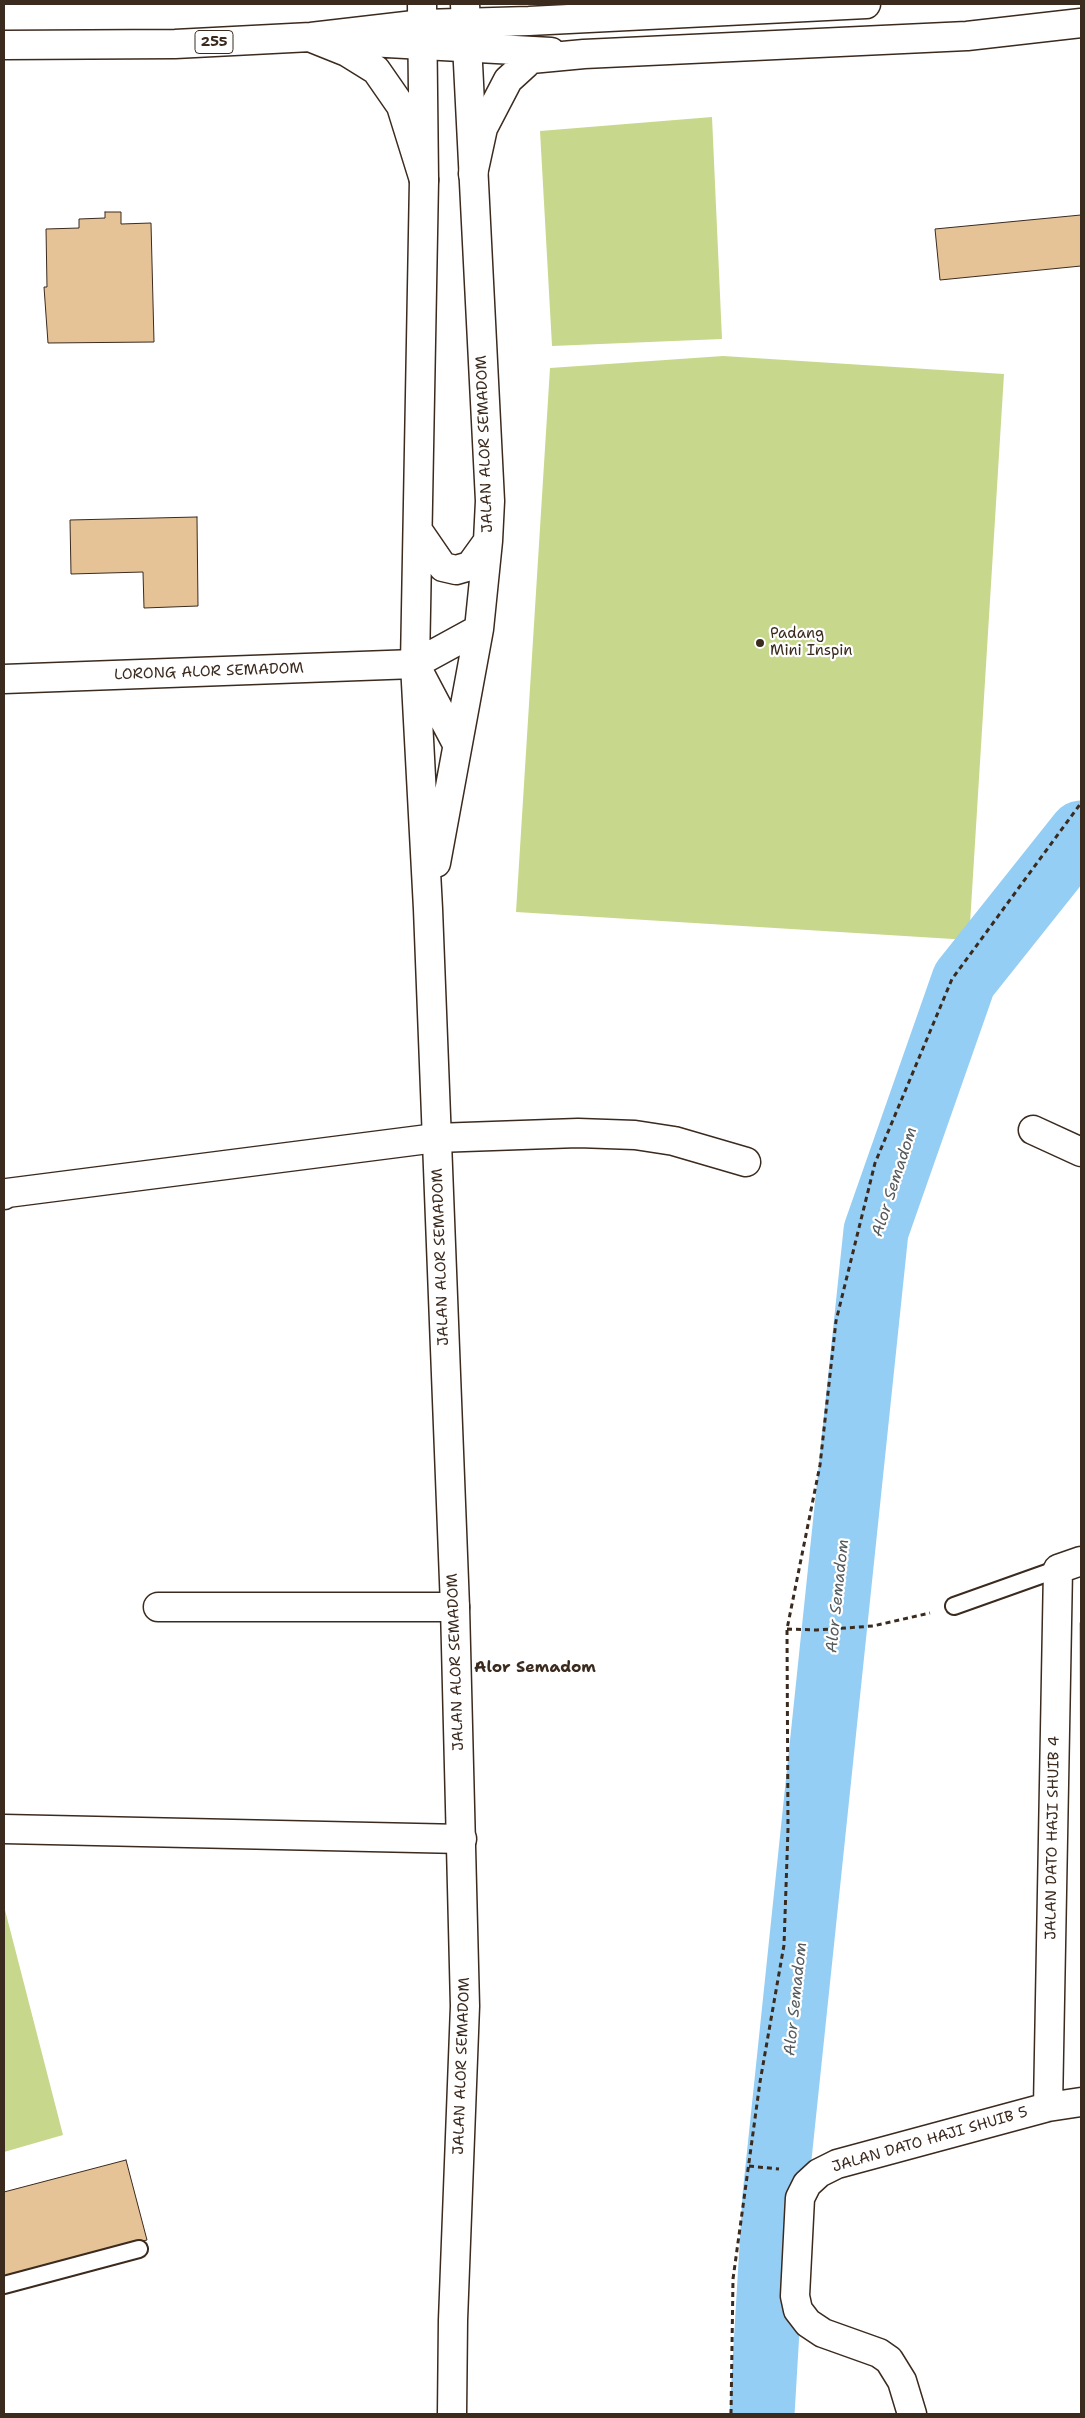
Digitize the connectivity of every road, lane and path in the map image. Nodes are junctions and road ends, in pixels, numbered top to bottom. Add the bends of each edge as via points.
1 (866, 4) edge
2 (1081, 23) edge
3 (423, 25) edge
4 (466, 25) edge
5 (967, 36) junction
6 (311, 37) junction
7 (1081, 38) edge
8 (4, 45) edge
9 (584, 54) junction
10 (473, 174) junction
11 (424, 180) junction
12 (419, 532) junction
13 (488, 541) junction
14 (479, 629) junction
15 (415, 664) junction
16 (4, 679) edge
17 (457, 744) junction
18 (1081, 804) edge
19 (428, 909) junction
20 (1033, 1130) dead end
21 (436, 1138) junction
22 (1081, 1152) edge
23 (746, 1162) dead end
24 (4, 1195) edge
25 (1070, 1565) edge
26 (158, 1606) dead end
27 (455, 1606) junction
28 (954, 1606) joint
29 (787, 1629) junction
30 (4, 1829) edge
31 (462, 1839) junction
32 (1081, 2102) edge
33 (1048, 2107) junction
34 (749, 2166) junction
35 (761, 2167) dead end
36 (139, 2249) dead end
37 (4, 2285) edge
38 (452, 2414) edge
39 (731, 2414) edge
40 (912, 2414) edge

1 - 4 street, 255
2 - 5 street
3 - 4 street, 255
3 - 6 street, 255
3 - 11 street, JALAN ALOR SEMADOM
4 - 9 street
4 - 10 street, JALAN ALOR SEMADOM
5 - 7 street
5 - 9 street
6 - 8 street, 255 via 175,44
6 - 11 street via 347,52 376,70 401,106
9 - 10 street via 532,59 508,80 483,128
10 - 13 street, JALAN ALOR SEMADOM via 490,492
11 - 12 street, JALAN ALOR SEMADOM
12 - 13 street via 443,567 456,570 470,566
12 - 15 street, JALAN ALOR SEMADOM
13 - 14 street, JALAN ALOR SEMADOM
14 - 15 street
14 - 17 street, JALAN ALOR SEMADOM
15 - 16 street, LORONG ALOR SEMADOM
15 - 17 street
15 - 19 street, JALAN ALOR SEMADOM
17 - 19 street, JALAN ALOR SEMADOM
18 - 29 path via 952,978 874,1163 836,1321 820,1465
19 - 21 street, JALAN ALOR SEMADOM
20 - 22 street
21 - 23 street via 578,1133 635,1135 674,1141
21 - 24 street
21 - 27 street, JALAN ALOR SEMADOM
25 - 28 lane
25 - 33 street, JALAN DATO HAJI SHUIB 4
26 - 27 street
27 - 31 street, JALAN ALOR SEMADOM
28 - 29 path via 873,1626
29 - 34 path via 788,1829 784,1945
30 - 31 street
31 - 38 street, JALAN ALOR SEMADOM via 465,2006
32 - 33 street, JALAN DATO HAJI SHUIB 5
33 - 40 street, JALAN DATO HAJI SHUIB 5 via 837,2164 807,2184 800,2198 795,2296 798,2310 823,2333 879,2353 889,2360 902,2380
34 - 35 path
34 - 39 path via 733,2279
36 - 37 lane

